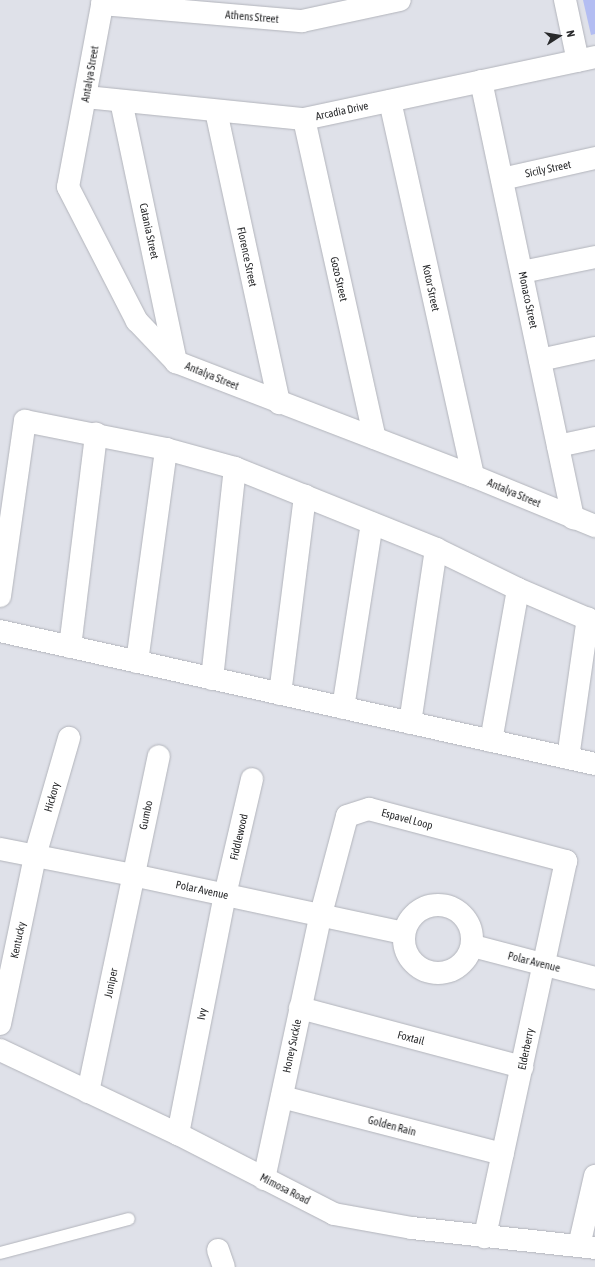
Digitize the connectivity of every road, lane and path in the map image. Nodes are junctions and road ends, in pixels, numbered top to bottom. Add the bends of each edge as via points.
1 (400, 0) edge
2 (565, 0) edge
3 (102, 2) edge
4 (587, 59) edge
5 (481, 81) junction
6 (86, 97) junction
7 (122, 101) junction
8 (390, 101) junction
9 (216, 111) junction
10 (304, 119) junction
11 (595, 158) edge
12 (502, 179) junction
13 (595, 257) edge
14 (522, 272) junction
15 (595, 348) edge
16 (540, 360) junction
17 (176, 362) junction
18 (279, 403) junction
19 (96, 434) junction
20 (375, 438) junction
21 (595, 438) edge
22 (558, 446) junction
23 (166, 449) junction
24 (235, 468) junction
25 (473, 476) junction
26 (305, 496) junction
27 (573, 518) junction
28 (372, 523) junction
29 (595, 526) edge
30 (436, 550) junction
31 (518, 589) junction
32 (0, 596) edge
33 (592, 620) edge
34 (0, 631) edge
35 (70, 647) junction
36 (138, 662) junction
37 (212, 679) junction
38 (280, 694) junction
39 (343, 708) junction
40 (410, 723) junction
41 (69, 738) dead end
42 (491, 741) junction
43 (159, 756) dead end
44 (568, 758) junction
45 (595, 764) edge
46 (252, 779) dead end
47 (0, 849) edge
48 (35, 856) junction
49 (566, 861) joint
50 (133, 875) junction
51 (225, 894) junction
52 (321, 914) junction
53 (404, 933) junction
54 (473, 946) junction
55 (544, 964) junction
56 (595, 978) edge
57 (300, 1008) junction
58 (0, 1024) edge
59 (0, 1050) edge
60 (522, 1067) junction
61 (88, 1092) junction
62 (282, 1097) junction
63 (178, 1134) junction
64 (503, 1154) junction
65 (595, 1176) edge
66 (264, 1179) junction
67 (129, 1219) dead end
68 (485, 1237) junction
69 (587, 1247) edge
70 (0, 1252) edge

1 - 3 street, Athens Street via 302,21
2 - 4 street
3 - 6 street, Antalya Street
4 - 5 street, Arcadia Drive
5 - 8 street, Arcadia Drive
5 - 12 street, Monaco Street
6 - 7 street, Arcadia Drive
6 - 17 street, Antalya Street via 68,186 137,321
7 - 9 street, Arcadia Drive
7 - 17 street, Catania Street
8 - 10 street, Arcadia Drive
8 - 25 street, Kotor Street
9 - 10 street, Arcadia Drive
9 - 18 street, Florence Street
10 - 20 street, Gozo Street
11 - 12 street, Sicily Street
12 - 14 street, Monaco Street
13 - 14 street
14 - 16 street, Monaco Street
15 - 16 street
16 - 22 street, Monaco Street
17 - 18 street, Antalya Street
18 - 20 street, Antalya Street
19 - 23 street
19 - 32 street via 25,421
19 - 35 street
20 - 25 street, Antalya Street
21 - 22 street
22 - 27 street, Monaco Street
23 - 24 street
23 - 36 street
24 - 26 street
24 - 37 street
25 - 27 street, Antalya Street
26 - 28 street
26 - 38 street
27 - 29 street, Antalya Street
28 - 30 street
28 - 39 street
30 - 31 street
30 - 40 street
31 - 33 street
31 - 42 street
33 - 44 street
34 - 35 street
35 - 36 street
36 - 37 street
37 - 38 street
38 - 39 street
39 - 40 street
40 - 42 street
41 - 48 street, Hickory
42 - 44 street
43 - 50 street, Gumbo
44 - 45 street
46 - 51 street, Fiddlewood
47 - 48 street, Polar Avenue
48 - 50 street, Polar Avenue
48 - 58 street, Kentucky
49 - 52 street, Espavel Loop via 370,809 347,816
49 - 55 street, Elderberry
50 - 51 street, Polar Avenue
50 - 61 street, Juniper
51 - 52 street, Polar Avenue
51 - 63 street, Ivy
52 - 53 street, Polar Avenue
52 - 57 street, Honey Suckle
53 - 54 street via 404,946 410,959 419,968 432,974 445,974 458,968 467,959
53 - 54 street via 410,920 419,910 431,905 445,905 458,911 467,920
54 - 55 street, Polar Avenue
55 - 56 street, Polar Avenue
55 - 60 street, Elderberry
57 - 60 street, Foxtail
57 - 62 street, Honey Suckle
59 - 61 street, Mimosa Road
60 - 64 street, Elderberry
61 - 63 street, Mimosa Road
62 - 64 street, Golden Rain
62 - 66 street, Honey Suckle
63 - 66 street, Mimosa Road
64 - 68 street, Elderberry
65 - 69 street
66 - 68 street, Mimosa Road via 334,1214 412,1228
67 - 70 lane
68 - 69 street, Mimosa Road

